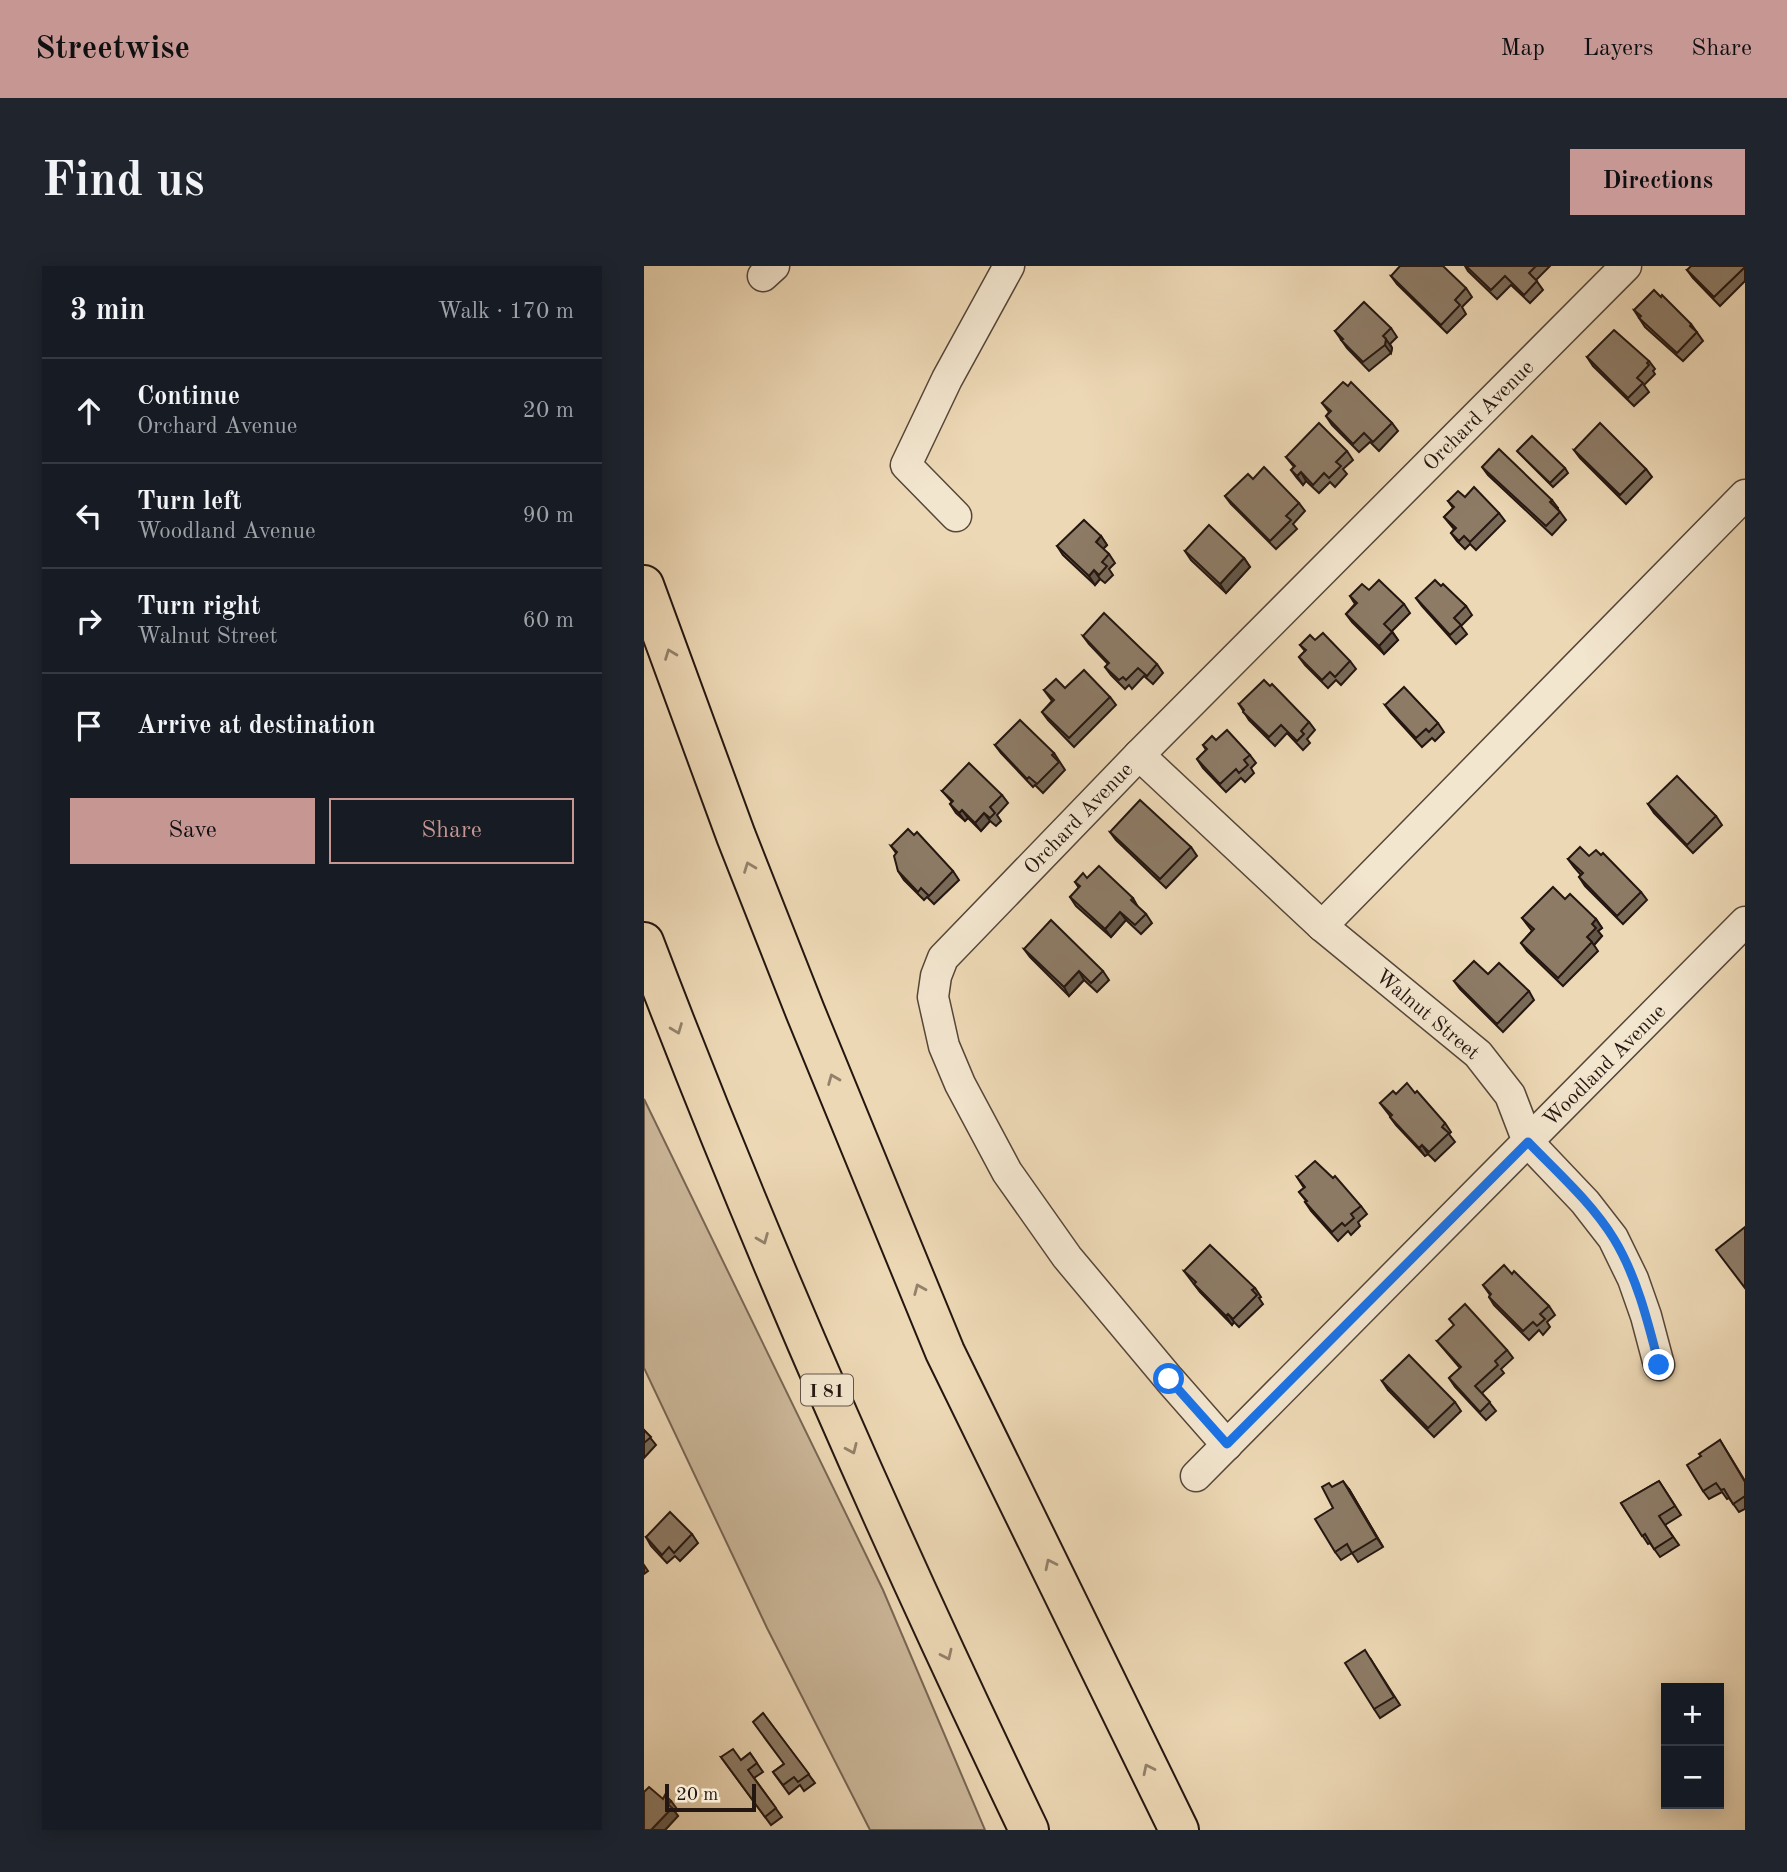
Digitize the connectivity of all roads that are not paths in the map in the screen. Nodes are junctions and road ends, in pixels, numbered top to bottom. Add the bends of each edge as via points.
1 (1010, 266) edge
2 (1626, 266) edge
3 (1745, 495) edge
4 (956, 516) dead end
5 (644, 585) edge
6 (1139, 755) junction
7 (1745, 922) edge
8 (1322, 926) junction
9 (644, 942) edge
10 (1528, 1142) junction
11 (1659, 1365) dead end
12 (1227, 1444) junction
13 (1196, 1476) dead end
14 (1029, 1830) edge
15 (1179, 1830) edge

1 - 4 street via 906,465
2 - 6 street, Orchard Avenue
3 - 8 street
15 -> 5 highway via 945,1352 736,836
6 - 8 street, Walnut Street
6 - 12 street, Orchard Avenue via 943,958 933,997 944,1046 960,1084 1007,1172 1067,1256
7 - 10 street, Woodland Avenue
8 - 10 street, Walnut Street via 1478,1054 1510,1095
9 -> 14 highway, I 81 via 798,1325
10 - 11 street, Walnut Street via 1613,1238 1642,1304
10 - 12 street, Woodland Avenue
12 - 13 street, Woodland Avenue

